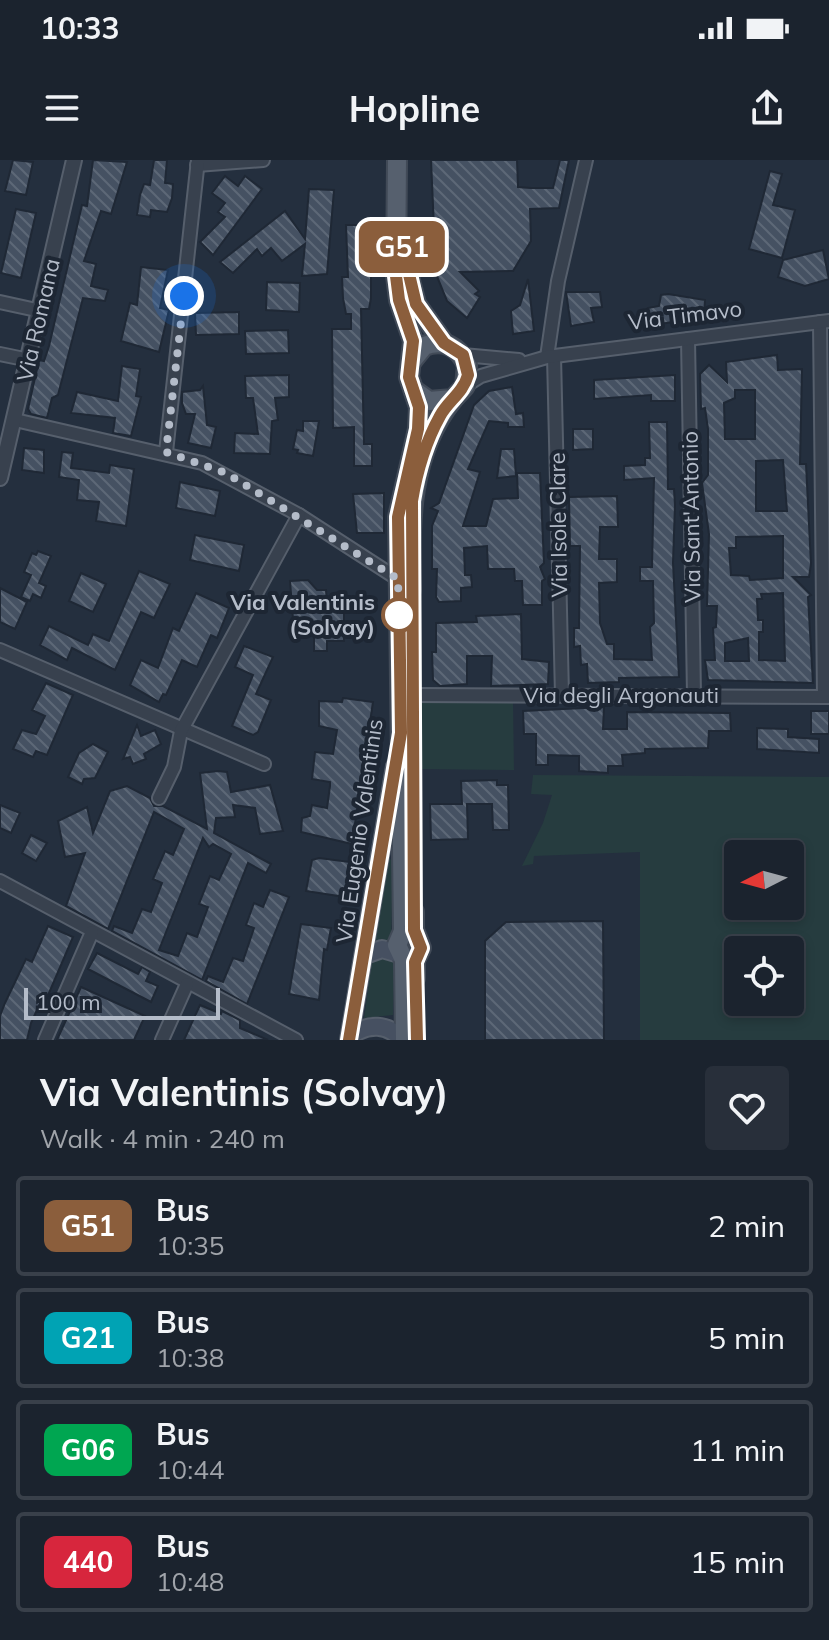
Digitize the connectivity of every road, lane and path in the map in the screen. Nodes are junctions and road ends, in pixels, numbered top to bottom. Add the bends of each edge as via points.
1 (74, 160) edge
2 (263, 160) edge
3 (397, 160) edge
4 (586, 160) edge
5 (197, 162) edge
6 (399, 232) junction
7 (0, 302) edge
8 (41, 311) junction
9 (824, 321) edge
10 (688, 339) junction
11 (444, 343) junction
12 (0, 354) edge
13 (463, 355) junction
14 (551, 356) junction
15 (29, 360) junction
16 (526, 361) junction
17 (411, 362) junction
18 (415, 391) junction
19 (459, 392) junction
20 (15, 420) junction
21 (166, 452) junction
22 (0, 478) edge
23 (299, 515) junction
24 (398, 579) junction
25 (0, 650) edge
26 (413, 695) junction
27 (562, 695) junction
28 (694, 695) junction
29 (826, 697) edge
30 (181, 731) junction
31 (407, 733) junction
32 (264, 764) dead end
33 (159, 798) dead end
34 (0, 881) edge
35 (92, 932) junction
36 (407, 948) junction
37 (365, 955) junction
38 (187, 984) junction
39 (350, 1038) edge
40 (45, 1040) edge
41 (162, 1040) edge
42 (296, 1040) edge
43 (404, 1040) edge
44 (417, 1040) edge

1 - 8 street, Via Romana
2 - 5 street
3 - 6 main road
4 - 14 street via 558,281
5 - 21 street
6 - 11 main road via 412,294
6 - 17 main road via 396,276 413,341
7 - 8 street
8 - 15 street, Via Romana
9 - 10 street, Via Timavo
9 - 29 street
10 - 14 street, Via Timavo
10 - 28 street, Via Sant'Antonio
11 - 13 main road, Via Timavo
11 - 17 main road via 424,346
12 - 15 street
13 - 16 street, Via Timavo
13 - 19 main road via 467,365
14 - 16 street, Via Timavo
14 - 27 street, Via Isole Clare
15 - 20 street, Via Romana
16 - 19 street, Via Timavo via 481,376
17 - 18 main road via 409,377
18 - 19 main road via 437,402
18 - 24 main road, Via Eugenio Valentinis via 418,429 398,517
19 - 26 main road, Via Eugenio Valentinis via 441,414 422,457 412,501
20 - 21 street
20 - 22 street, Via Romana
21 - 23 street via 226,473
23 - 24 street
23 - 30 street
24 - 31 main road, Via Eugenio Valentinis
25 - 30 street
26 - 27 street, Via degli Argonauti
26 - 31 main road, Via Eugenio Valentinis
27 - 28 street, Via degli Argonauti
28 - 29 street, Via degli Argonauti
30 - 32 street
30 - 33 street via 174,767
31 - 36 main road
31 - 37 main road, Via Eugenio Valentinis
34 - 35 street
35 - 38 street
35 - 40 street
36 - 37 main road
36 - 43 main road
36 - 44 main road
37 - 39 main road, Via Eugenio Valentinis
38 - 41 street
38 - 42 street
39 - 43 main road via 374,1026

